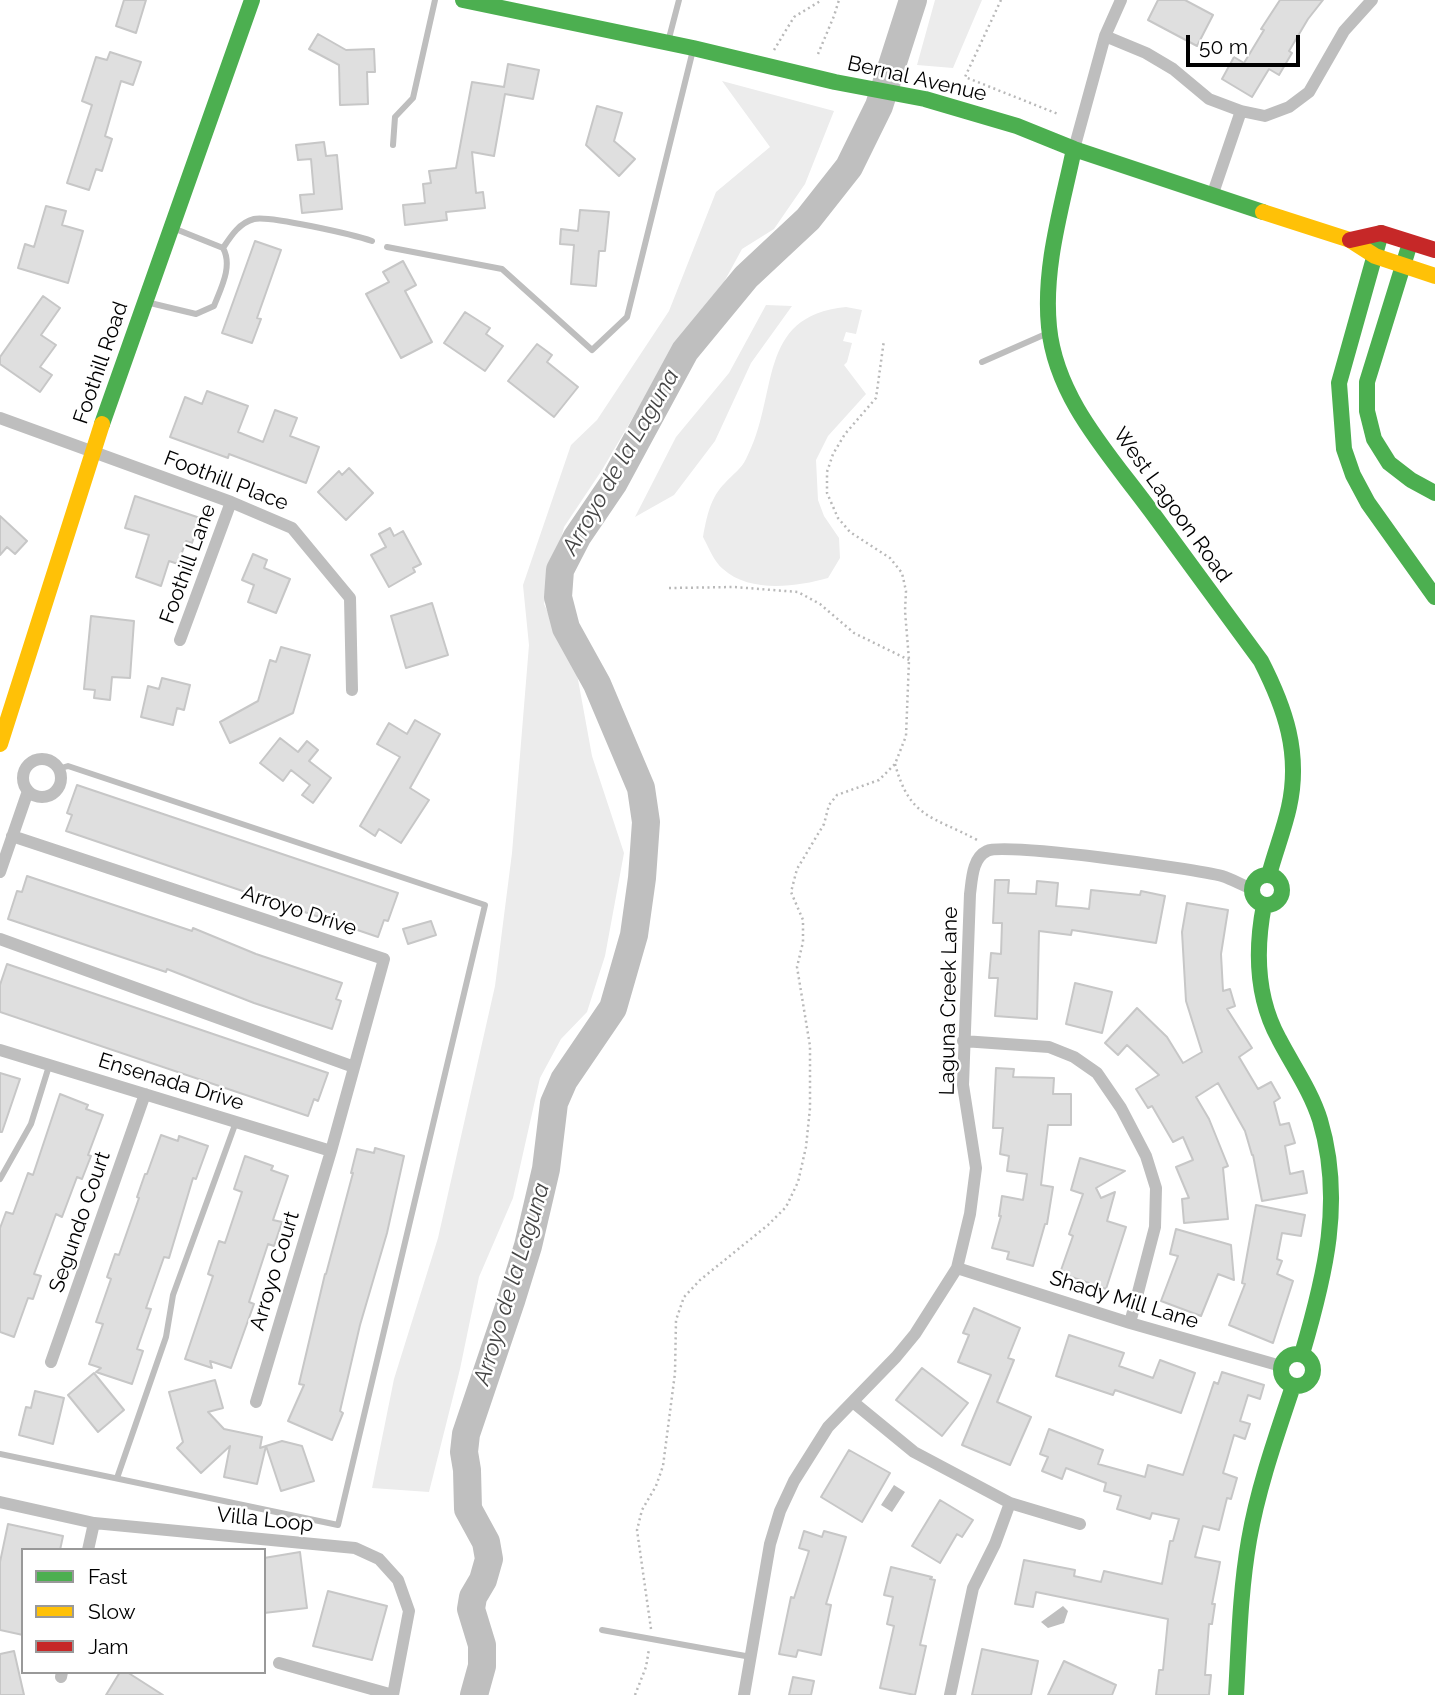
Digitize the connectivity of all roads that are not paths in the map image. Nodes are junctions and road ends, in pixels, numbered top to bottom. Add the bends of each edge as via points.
1 (252, 0) edge
2 (435, 0) edge
3 (463, 0) edge
4 (679, 0) edge
5 (1121, 0) edge
6 (1372, 0) edge
7 (1105, 36) junction
8 (668, 42) junction
9 (693, 48) junction
10 (1241, 111) junction
11 (393, 145) dead end
12 (1074, 149) junction
13 (1212, 196) junction
14 (171, 228) junction
15 (1381, 233) junction
16 (1350, 240) junction
17 (372, 241) dead end
18 (1410, 243) junction
19 (387, 247) dead end
20 (223, 248) junction
21 (1435, 250) edge
22 (1375, 256) junction
23 (1403, 266) junction
24 (1435, 276) edge
25 (145, 302) junction
26 (1049, 332) junction
27 (982, 362) dead end
28 (0, 418) edge
29 (92, 451) junction
30 (1435, 493) edge
31 (231, 502) junction
32 (1435, 597) edge
33 (180, 640) dead end
34 (352, 690) dead end
35 (0, 744) edge
36 (58, 769) junction
37 (27, 791) junction
38 (12, 836) junction
39 (0, 872) edge
40 (1269, 875) junction
41 (1252, 889) junction
42 (1264, 905) junction
43 (0, 939) edge
44 (963, 1041) junction
45 (0, 1050) edge
46 (50, 1065) junction
47 (354, 1068) junction
48 (145, 1094) junction
49 (236, 1122) junction
50 (331, 1151) junction
51 (0, 1179) edge
52 (957, 1268) junction
53 (1130, 1323) junction
54 (1302, 1354) junction
55 (51, 1362) dead end
56 (1281, 1366) junction
57 (1293, 1386) junction
58 (256, 1402) dead end
59 (853, 1402) junction
60 (0, 1454) edge
61 (117, 1478) junction
62 (0, 1502) edge
63 (1010, 1503) junction
64 (94, 1523) junction
65 (1080, 1524) dead end
66 (88, 1548) edge
67 (602, 1630) dead end
68 (751, 1657) junction
69 (279, 1663) dead end
70 (393, 1695) edge
71 (744, 1695) edge
72 (950, 1695) edge
73 (1236, 1695) edge

1 - 14 main road, Foothill Road
2 - 11 lane via 413,98 395,117
3 - 8 main road, Bernal Avenue
4 - 8 lane
5 - 7 street
6 - 10 street via 1344,31 1309,92 1289,107 1265,116
7 - 10 street via 1173,69 1209,99
7 - 12 street
8 - 9 main road, Bernal Avenue
9 - 12 main road, Bernal Avenue via 925,99 1017,126
9 - 19 lane via 627,317 592,351 502,269
10 - 13 street
12 - 13 main road, Bernal Avenue
12 - 26 main road, West Lagoon Road via 1047,292
13 - 16 main road, Bernal Avenue
14 - 20 lane
14 - 25 main road, Foothill Road
15 - 16 main road
15 - 18 main road
15 - 22 main road
16 - 22 main road, Bernal Avenue
17 - 20 lane via 256,218 236,229
18 - 21 main road
18 - 23 main road
20 - 25 lane via 226,275 214,306 196,314
22 - 23 main road, Bernal Avenue
22 - 32 main road via 1339,383 1344,449 1368,503
23 - 24 main road, Bernal Avenue
23 - 30 main road via 1367,382 1367,411 1374,439 1389,463
25 - 29 main road, Foothill Road
26 - 27 lane
26 - 40 main road, West Lagoon Road via 1062,382 1079,413 1261,661 1279,695 1290,726 1294,762 1291,798
28 - 29 street, Foothill Place
29 - 31 street, Foothill Place
29 - 35 main road, Foothill Road
31 - 33 street, Foothill Lane
31 - 34 street, Foothill Place via 292,528 350,598
36 - 37 street via 61,777 53,794 43,797
36 - 37 street via 45,759 28,765 23,779
36 - 61 lane via 68,766 485,905 338,1525
37 - 38 street
38 - 39 street
38 - 47 street, Arroyo Drive via 384,959
40 - 41 main road via 1258,877
40 - 42 main road, West Lagoon Road via 1279,881 1281,895
41 - 42 main road via 1255,900
41 - 44 street, Laguna Creek Lane via 1222,876 1154,865 1019,849 986,851 973,872
42 - 54 main road, West Lagoon Road via 1257,961 1262,994 1273,1028 1320,1118 1333,1188 1329,1253
43 - 47 street
44 - 52 street, Laguna Creek Lane via 963,1085 976,1168
44 - 53 street via 1049,1047 1074,1057 1097,1073 1121,1108 1146,1156 1156,1188 1156,1227
45 - 46 street, Ensenada Drive
46 - 48 street, Ensenada Drive
46 - 51 lane via 31,1124
47 - 50 street, Arroyo Drive
48 - 49 street, Ensenada Drive
48 - 55 street, Segundo Court
49 - 50 street, Ensenada Drive
49 - 61 lane via 173,1295 166,1337
50 - 58 street, Arroyo Court
52 - 53 street, Shady Mill Lane
52 - 59 street, Laguna Creek Lane via 915,1334
53 - 56 street, Shady Mill Lane
54 - 56 main road via 1286,1357
54 - 57 main road, West Lagoon Road via 1311,1362 1312,1376 1305,1384
56 - 57 main road via 1283,1379
57 - 73 main road, West Lagoon Road via 1271,1451 1245,1562
59 - 63 street via 914,1452
59 - 68 street, Laguna Creek Lane via 809,1454 780,1511
60 - 61 lane
62 - 64 street, Villa Loop
63 - 65 street
63 - 72 street via 973,1588
64 - 66 street
64 - 70 street, Villa Loop via 355,1549 379,1559 398,1580 409,1611
67 - 68 lane
68 - 71 street, Laguna Creek Lane
69 - 70 street

